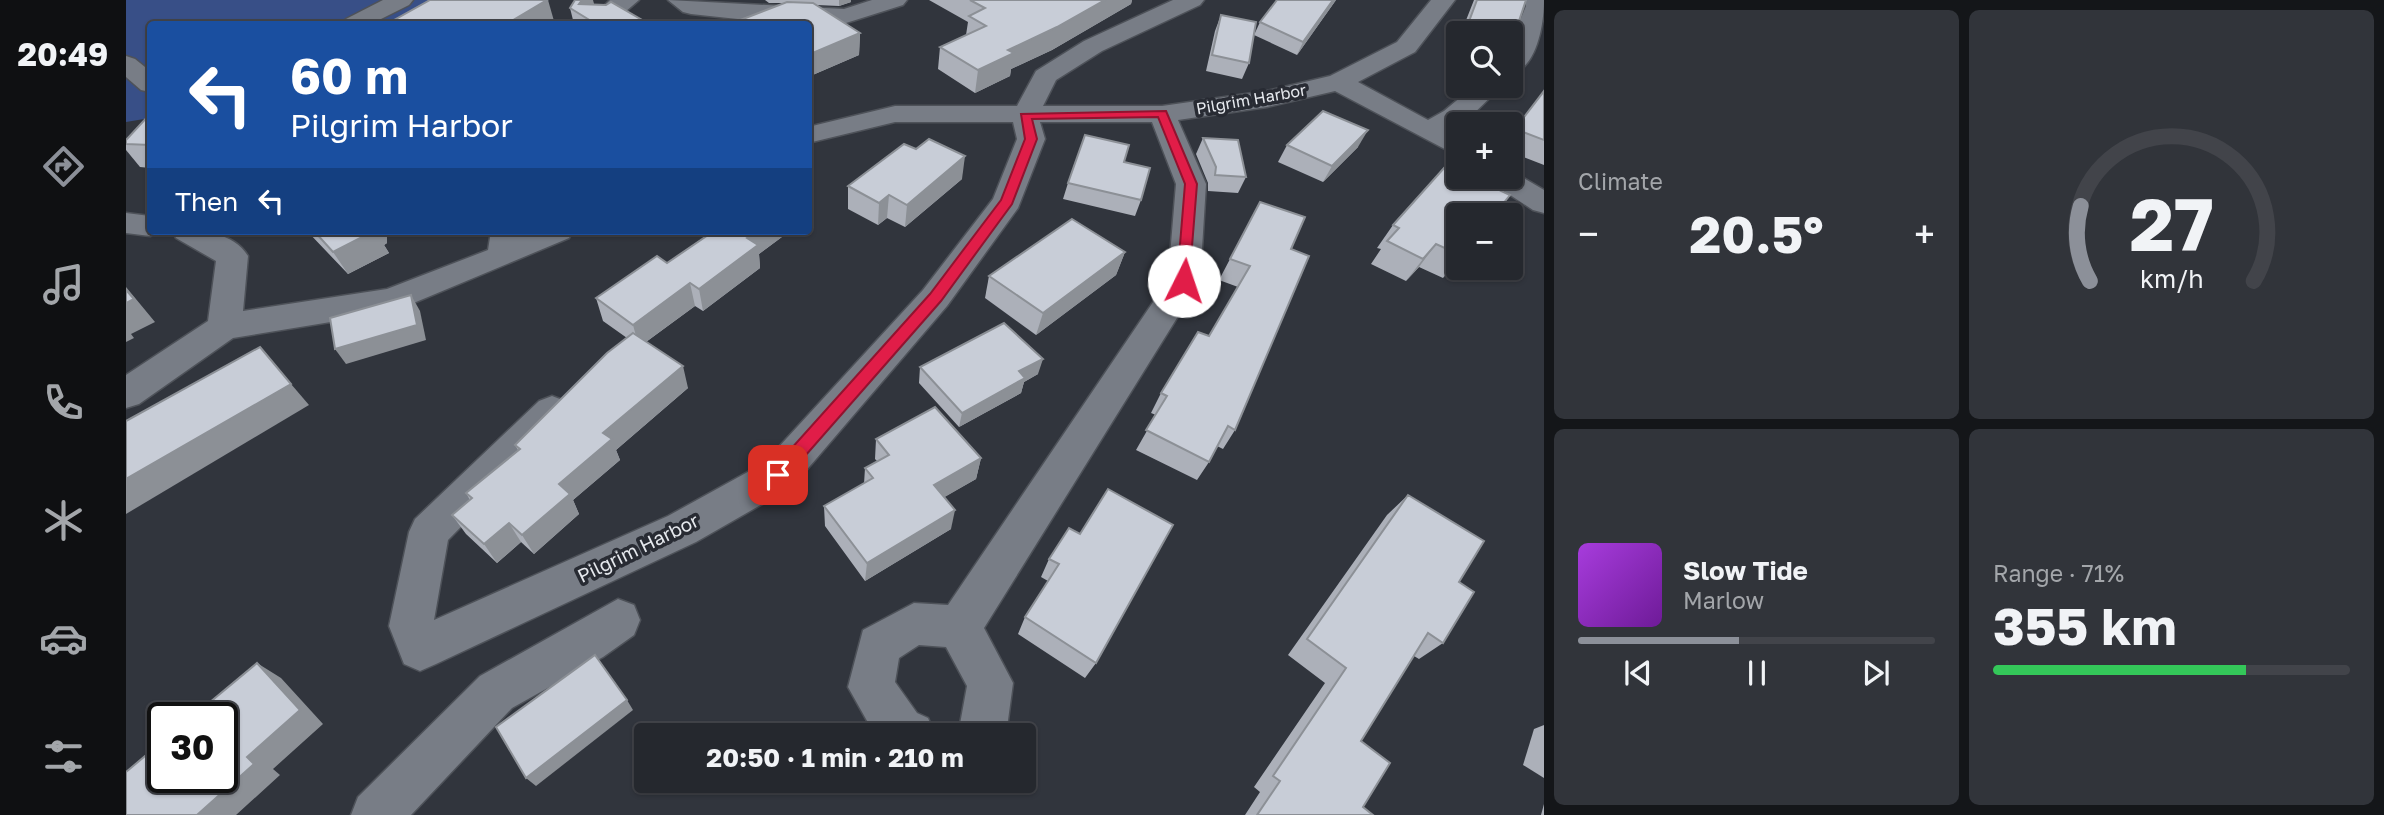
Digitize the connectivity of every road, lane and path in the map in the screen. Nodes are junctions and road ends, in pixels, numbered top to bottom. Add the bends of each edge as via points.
1 (401, 0) edge
2 (628, 0) edge
3 (680, 0) edge
4 (895, 0) edge
5 (1192, 0) edge
6 (1443, 0) edge
7 (1537, 0) edge
8 (360, 21) edge
9 (601, 21) edge
10 (1523, 44) edge
11 (126, 64) edge
12 (147, 82) edge
13 (1339, 82) junction
14 (1475, 98) edge
15 (1162, 114) junction
16 (1025, 116) junction
17 (1430, 131) junction
18 (812, 134) edge
19 (1446, 141) edge
20 (1521, 189) edge
21 (1544, 203) edge
22 (126, 223) edge
23 (147, 226) edge
24 (194, 235) edge
25 (540, 235) edge
26 (505, 243) edge
27 (224, 327) junction
28 (574, 390) edge
29 (126, 394) edge
30 (618, 620) dead end
31 (959, 627) junction
32 (895, 723) edge
33 (984, 723) edge
34 (376, 815) edge

1 - 8 street
2 - 9 street
3 - 4 street via 691,8 846,16
5 - 16 street via 1093,46 1045,76
6 - 13 street, Pilgrim Harbor via 1406,47
7 - 10 street
11 - 12 street
13 - 15 street, Pilgrim Harbor via 1267,99
13 - 17 street
14 - 17 street
15 - 16 street, Pilgrim Harbor
15 - 31 street via 1191,184 1184,281
16 - 18 street, Pilgrim Harbor via 895,114
16 - 28 street, Pilgrim Harbor via 1031,139 1007,201 936,298 778,475 682,530 420,649 411,625 429,532
17 - 19 street
20 - 21 street
22 - 23 street
24 - 27 street via 232,256
25 - 26 street
26 - 27 street via 392,300
27 - 29 street
30 - 34 street via 496,692
31 - 32 street via 914,624 879,645 871,687
31 - 33 street via 990,683

